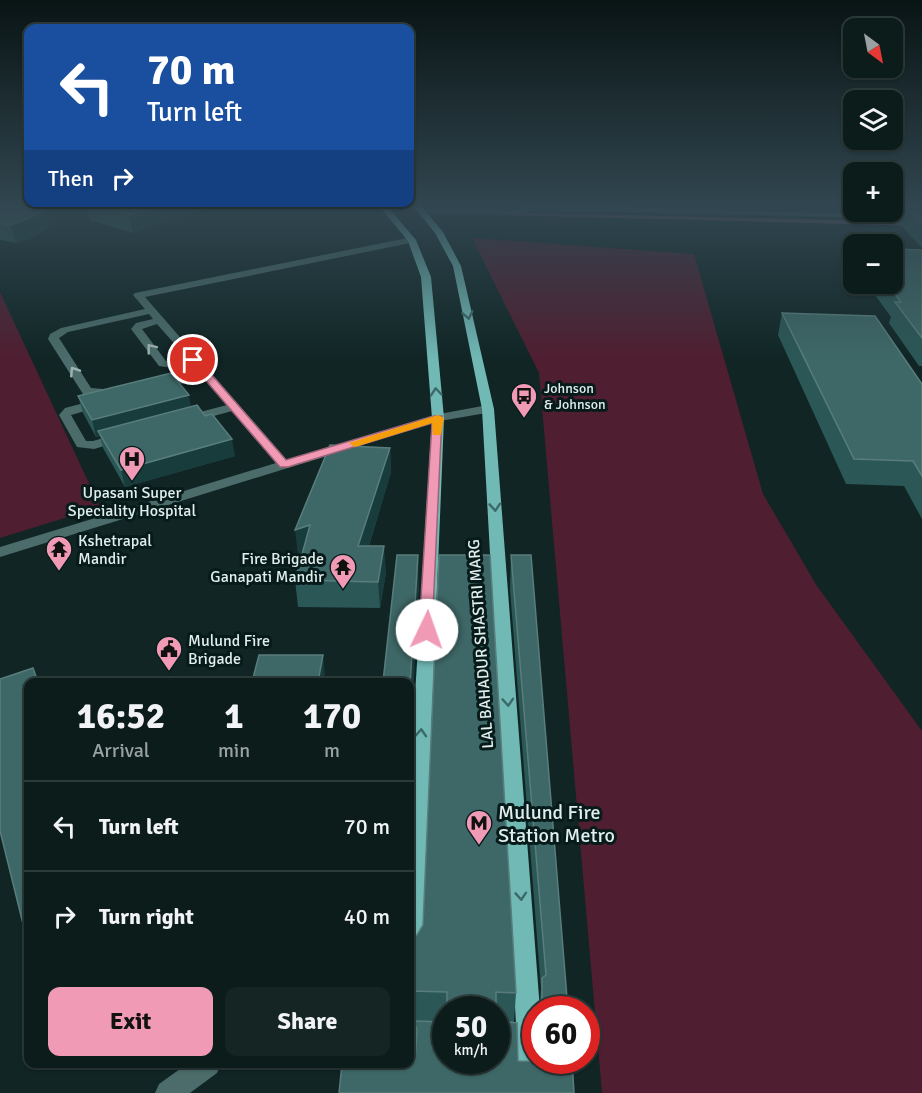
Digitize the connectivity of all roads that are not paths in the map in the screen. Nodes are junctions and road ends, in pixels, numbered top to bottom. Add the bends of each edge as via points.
1 (322, 258) edge
2 (419, 258) edge
3 (453, 258) edge
4 (151, 317) junction
5 (196, 369) junction
6 (149, 386) edge
7 (229, 408) junction
8 (489, 409) junction
9 (438, 418) junction
10 (170, 424) edge
11 (137, 433) edge
12 (284, 464) junction
13 (0, 552) edge
14 (414, 883) edge
15 (414, 1040) edge
16 (432, 1041) edge
17 (202, 1068) edge
18 (168, 1093) edge
19 (530, 1093) edge

1 - 4 street via 138,295
9 -> 2 main road via 426,277
3 -> 8 main road, LAL BAHADUR SHASTRI MARG
4 - 5 street
5 -> 4 street via 163,364 136,329
11 -> 4 street via 85,445 65,415 127,392 87,392 53,339 65,330
5 - 6 street
5 - 7 street
7 - 10 street
7 - 12 street
8 - 9 street
8 -> 19 main road, LAL BAHADUR SHASTRI MARG via 519,1042
9 - 12 street
14 -> 9 main road
12 - 13 street
15 - 16 street
17 - 18 street

